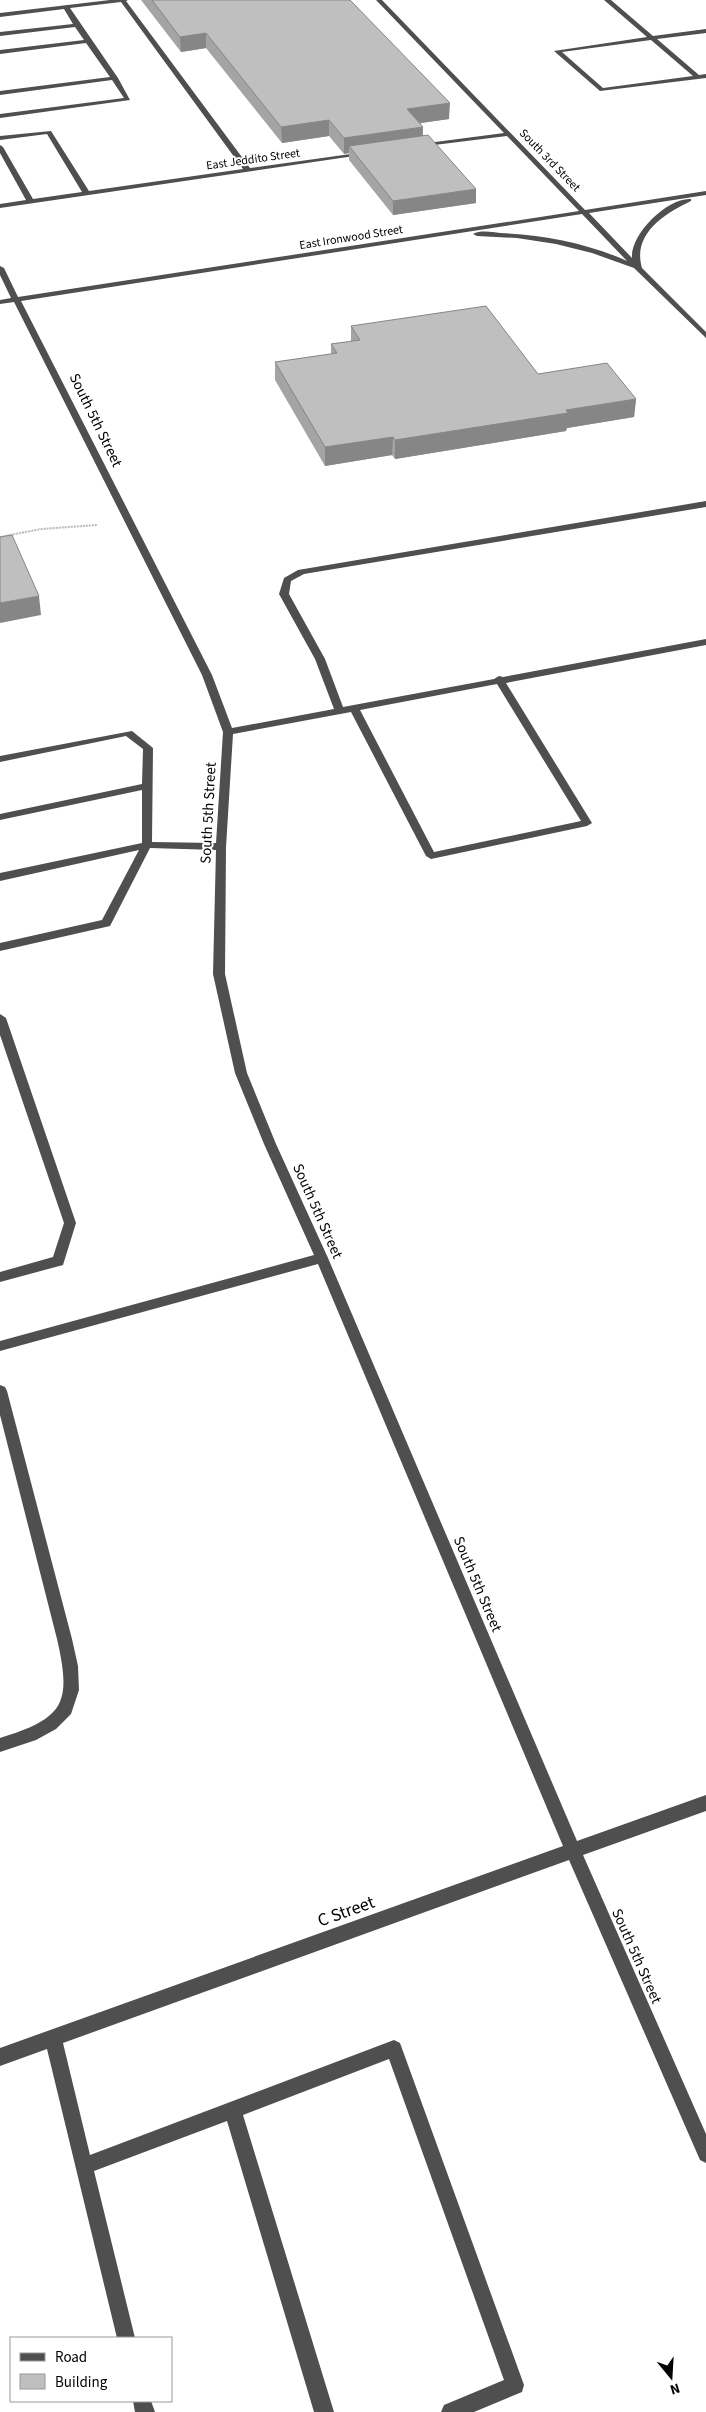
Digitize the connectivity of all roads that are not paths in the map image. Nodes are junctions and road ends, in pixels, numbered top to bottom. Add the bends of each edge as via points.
1 (124, 0) edge
2 (379, 0) edge
3 (607, 0) edge
4 (66, 7) junction
5 (0, 15) edge
6 (78, 25) junction
7 (706, 31) edge
8 (0, 34) edge
9 (652, 38) junction
10 (89, 41) junction
11 (0, 52) edge
12 (706, 76) edge
13 (698, 77) junction
14 (115, 78) junction
15 (0, 93) edge
16 (0, 116) edge
17 (509, 134) junction
18 (0, 138) edge
19 (0, 147) edge
20 (412, 148) edge
21 (374, 153) edge
22 (248, 171) junction
23 (87, 194) junction
24 (704, 194) edge
25 (31, 202) junction
26 (0, 206) edge
27 (585, 212) junction
28 (439, 234) junction
29 (0, 268) edge
30 (638, 269) junction
31 (16, 300) junction
32 (0, 302) edge
33 (706, 336) edge
34 (706, 504) edge
35 (706, 642) edge
36 (499, 679) junction
37 (354, 709) junction
38 (340, 711) junction
39 (228, 732) junction
40 (0, 759) edge
41 (147, 786) junction
42 (0, 817) edge
43 (147, 845) junction
44 (221, 847) junction
45 (0, 877) edge
46 (0, 947) edge
47 (0, 1018) edge
48 (322, 1258) junction
49 (0, 1277) edge
50 (0, 1346) edge
51 (0, 1391) edge
52 (4, 1424) edge
53 (0, 1745) edge
54 (706, 1803) edge
55 (573, 1850) junction
56 (53, 2038) junction
57 (0, 2057) edge
58 (233, 2110) junction
59 (706, 2154) edge
60 (84, 2166) junction
61 (126, 2337) edge
62 (324, 2412) edge
63 (452, 2412) edge

1 - 4 street
1 - 22 street
2 - 17 street, South 3rd Street
3 - 9 street
4 - 5 street
4 - 6 street
6 - 8 street
6 - 10 street
7 - 9 street
9 - 13 street
9 - 13 street via 556,51 602,90
10 - 11 street
10 - 14 street
12 - 13 street
14 - 15 street
14 - 16 street via 128,99
17 - 20 street
17 - 27 street, South 3rd Street
18 - 23 street via 49,132
19 - 25 street
21 - 22 street, East Jeddito Street
22 - 23 street, East Jeddito Street
23 - 25 street, East Jeddito Street
24 - 27 street, East Ironwood Street
24 - 30 street via 664,213 645,232 636,252
25 - 26 street, East Jeddito Street
27 - 28 street, East Ironwood Street
27 - 30 street, South 3rd Street
28 - 30 street via 517,236 564,242 601,252
28 - 31 street, East Ironwood Street
29 - 31 street, South 5th Street
30 - 33 street, South 3rd Street
31 - 32 street, East Ironwood Street
31 - 39 street, South 5th Street via 207,675
34 - 38 street via 301,572 287,580 284,594 320,659
35 - 36 street
36 - 37 street
36 - 37 street via 588,824 431,856
37 - 38 street
38 - 39 street
39 - 44 street, South 5th Street
40 - 41 street via 128,733 148,748
41 - 42 street
41 - 43 street
43 - 44 street
43 - 45 street
43 - 46 street via 106,922
44 - 48 street, South 5th Street via 219,974 241,1073
47 - 49 street via 70,1223 58,1261
48 - 50 street
48 - 55 street, South 5th Street
51 - 52 street
52 - 53 street via 31,1503 70,1661 71,1699 58,1721
54 - 55 street, C Street
55 - 56 street, C Street
55 - 59 street, South 5th Street
56 - 57 street, C Street
56 - 60 street
58 - 60 street
58 - 62 street
58 - 63 street via 394,2049 515,2385
60 - 61 street

